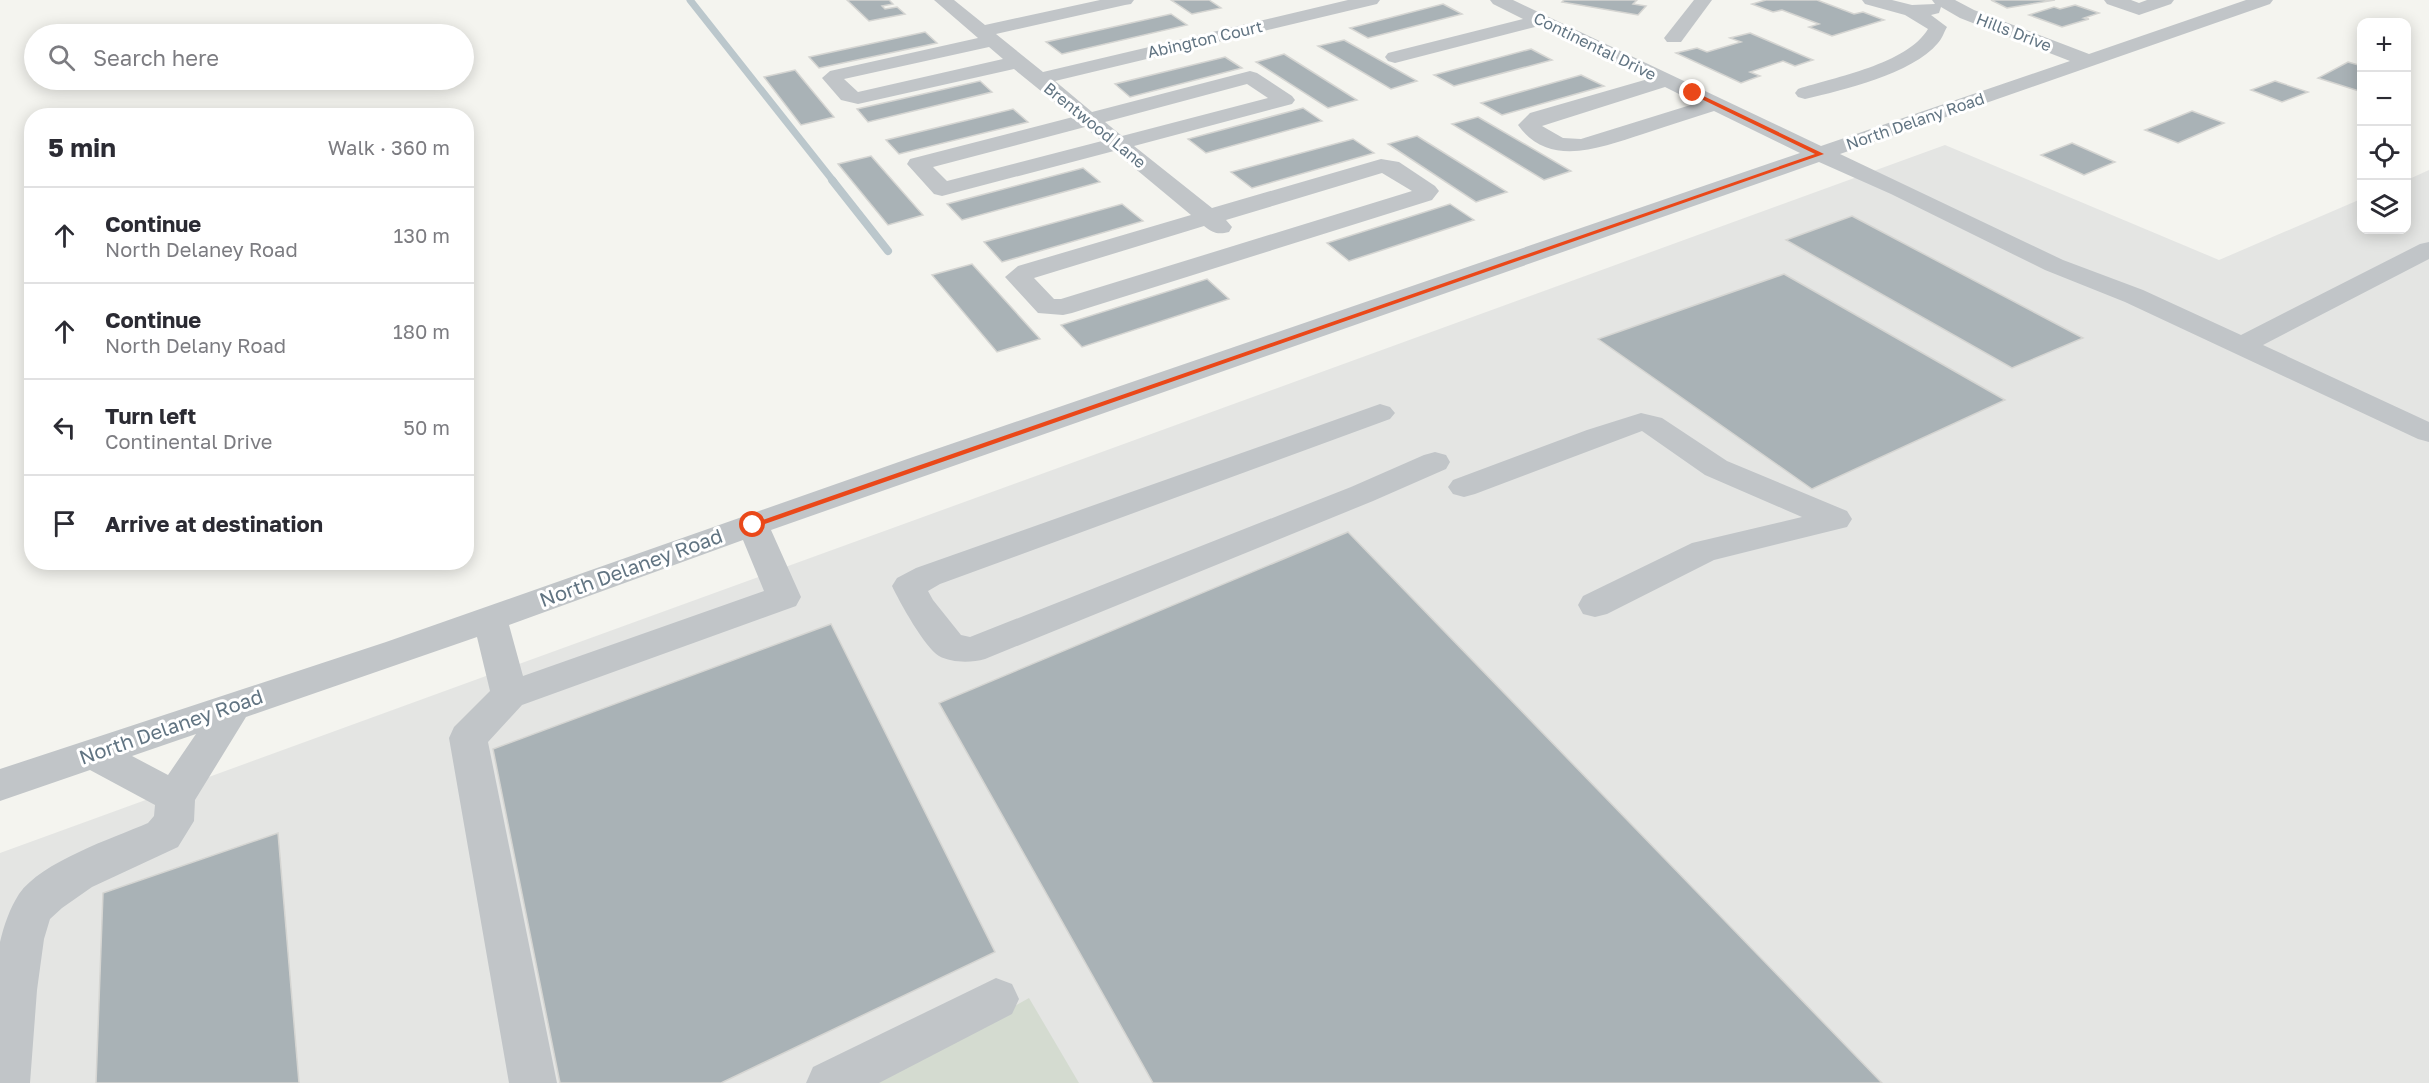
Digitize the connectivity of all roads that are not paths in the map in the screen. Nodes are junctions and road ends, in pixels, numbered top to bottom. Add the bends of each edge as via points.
1 (943, 0) edge
2 (1125, 0) edge
3 (1371, 0) edge
4 (1499, 0) edge
5 (1703, 0) edge
6 (1871, 0) edge
7 (2113, 0) edge
8 (2264, 0) edge
9 (2160, 2) edge
10 (1948, 4) edge
11 (1912, 11) junction
12 (1541, 20) junction
13 (2206, 20) junction
14 (987, 36) junction
15 (1674, 38) dead end
16 (1395, 57) dead end
17 (2089, 61) junction
18 (1017, 62) junction
19 (1038, 79) junction
20 (1667, 80) junction
21 (1805, 93) dead end
22 (1716, 104) junction
23 (1087, 119) junction
24 (1117, 143) junction
25 (1820, 154) junction
26 (1207, 217) junction
27 (1247, 249) junction
28 (2429, 249) edge
29 (1294, 336) joint
30 (2241, 346) junction
31 (1380, 413) dead end
32 (2429, 433) edge
33 (1435, 462) dead end
34 (1464, 487) dead end
35 (753, 525) junction
36 (1595, 605) dead end
37 (490, 618) junction
38 (509, 694) junction
39 (233, 706) junction
40 (94, 754) junction
41 (0, 785) edge
42 (175, 797) junction
43 (996, 999) dead end
44 (6, 1083) edge
45 (534, 1083) edge
46 (830, 1083) edge

1 - 14 street, Brentwood Lane
2 - 14 street
3 - 19 street, Abington Court
4 - 12 street, Continental Drive
5 - 15 street
6 - 11 street
7 - 9 street via 2139,9
8 - 13 street, North Delany Road
9 - 13 street
10 - 11 street
10 - 17 street, Hills Drive
11 - 21 street via 1938,27 1935,36 1902,62
12 - 16 street
12 - 20 street, Continental Drive
13 - 17 street, North Delany Road
14 - 18 street, Brentwood Lane
14 - 18 street via 832,78 848,96 858,98
17 - 25 street, North Delany Road
18 - 19 street, Brentwood Lane
19 - 23 street, Brentwood Lane
20 - 22 street, Continental Drive
20 - 22 street via 1538,118 1529,125 1557,143 1574,146
22 - 25 street, Continental Drive
23 - 24 street, Brentwood Lane
23 - 24 street via 1250,77 1285,100
23 - 24 street via 918,164 942,189
24 - 26 street, Brentwood Lane
25 - 29 street, North Delany Road
25 - 30 street, Continental Drive via 1869,173 2047,261
26 - 27 street, Brentwood Lane
26 - 27 street via 1381,166 1391,167 1427,191
26 - 27 street via 1018,277 1047,307 1063,307
28 - 30 street
29 - 35 street, North Delaney Road
30 - 32 street, Continental Drive
31 - 33 street via 909,586 918,606 950,646 972,650
34 - 36 street via 1641,422 1651,424 1716,468 1836,519 1704,550
35 - 37 street, North Delaney Road
35 - 38 street via 784,597
37 - 38 street
37 - 39 street, North Delaney Road
38 - 45 street via 468,738
39 - 40 street, North Delaney Road
39 - 42 street
40 - 41 street, North Delaney Road
40 - 42 street
42 - 44 street via 174,821 164,835 70,878 33,908 20,950
43 - 46 street

